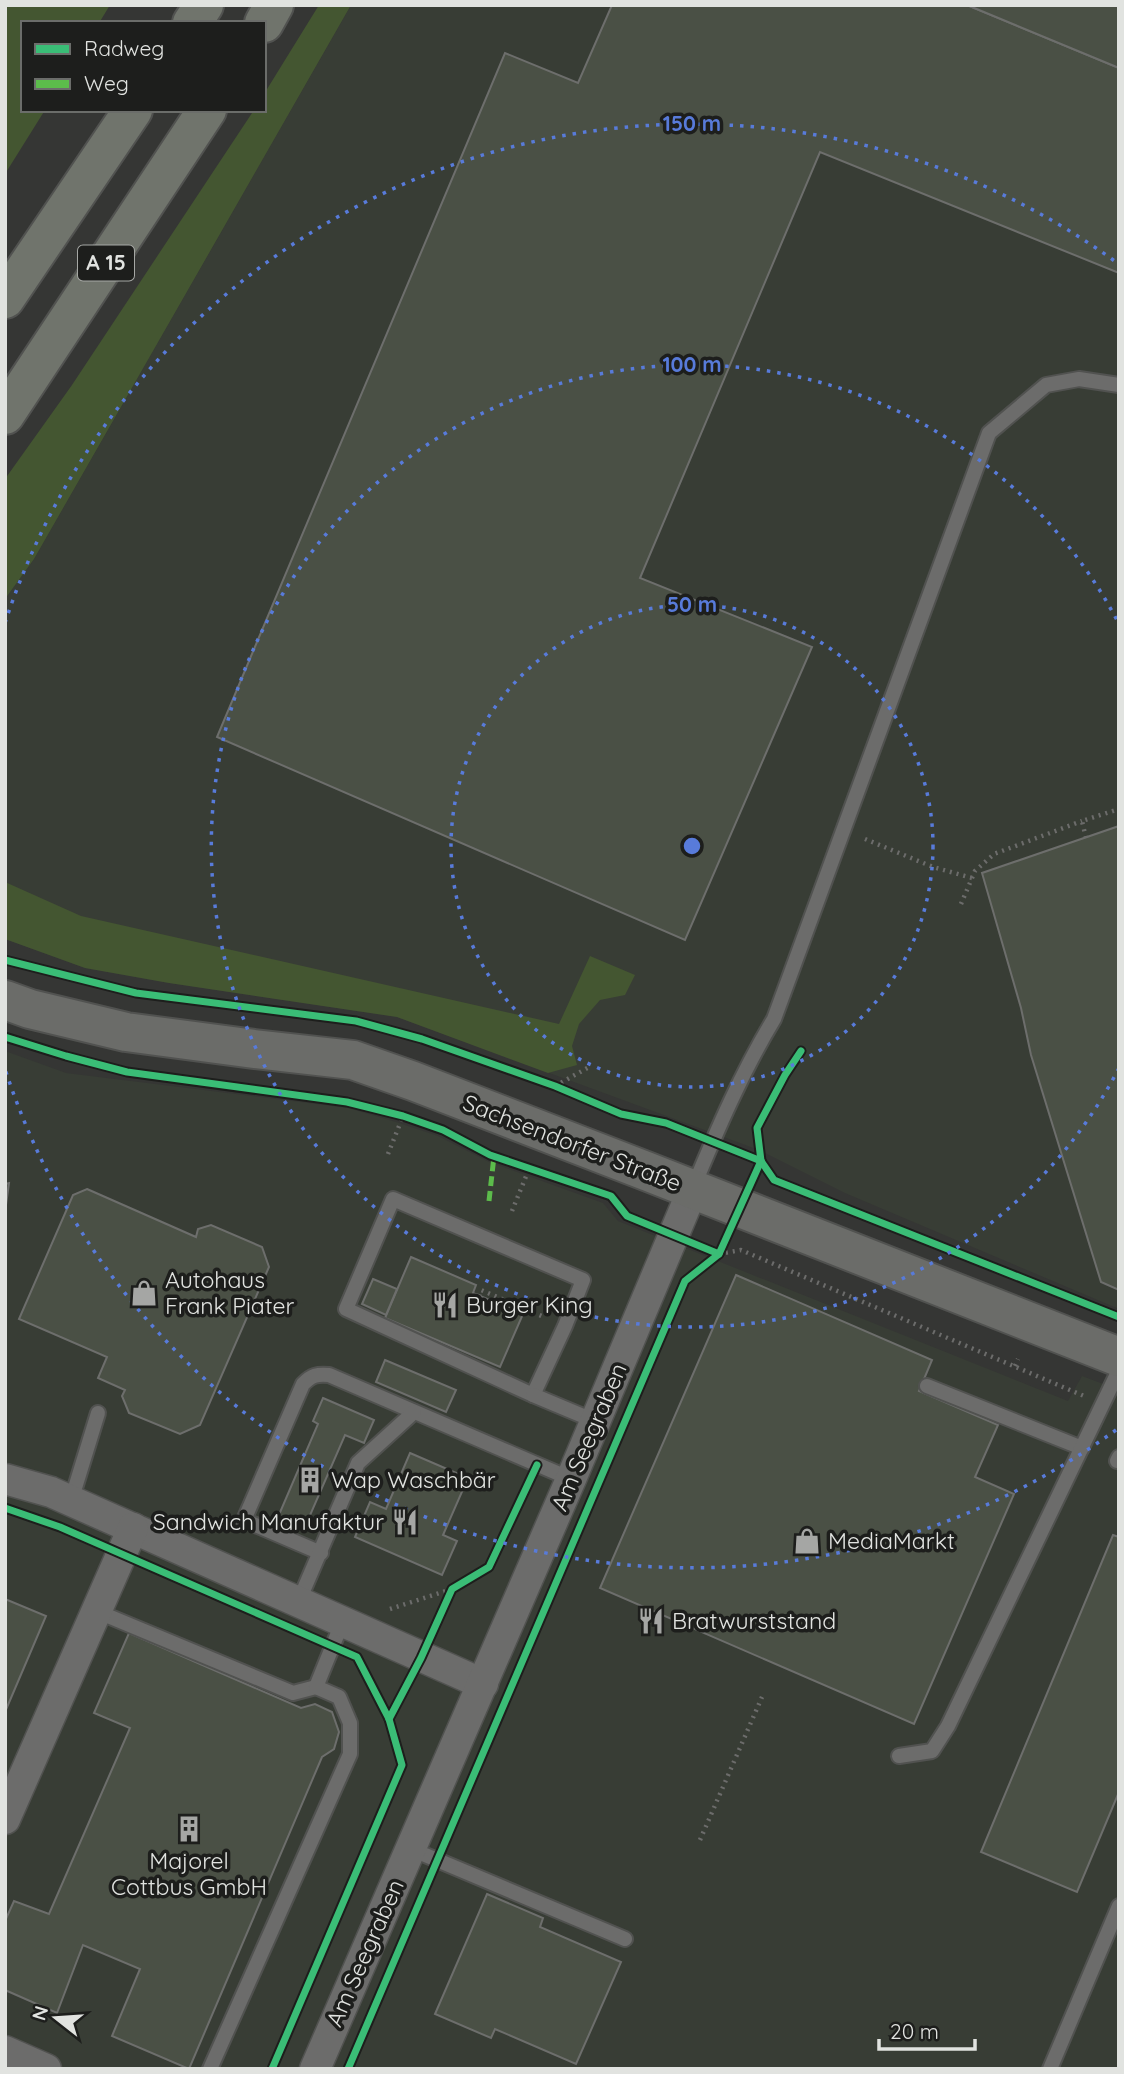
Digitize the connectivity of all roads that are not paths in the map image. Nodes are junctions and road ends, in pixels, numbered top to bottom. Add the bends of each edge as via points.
1 (204, 5) edge
2 (274, 5) edge
3 (193, 21) edge
4 (265, 21) edge
5 (132, 112) edge
6 (206, 112) edge
7 (5, 299) edge
8 (1119, 385) edge
9 (5, 415) edge
10 (5, 1000) edge
11 (692, 1189) junction
12 (1119, 1357) edge
13 (1119, 1370) edge
14 (927, 1386) dead end
15 (533, 1395) junction
16 (414, 1412) junction
17 (98, 1413) dead end
18 (595, 1421) junction
19 (1082, 1448) junction
20 (5, 1479) edge
21 (571, 1479) junction
22 (71, 1501) junction
23 (133, 1528) junction
24 (321, 1553) junction
25 (298, 1603) junction
26 (96, 1611) junction
27 (342, 1623) junction
28 (482, 1684) junction
29 (316, 1687) junction
30 (899, 1756) dead end
31 (5, 1819) edge
32 (411, 1849) junction
33 (1119, 1906) edge
34 (625, 1939) dead end
35 (5, 2051) edge
36 (46, 2069) edge
37 (210, 2069) edge
38 (315, 2069) edge
39 (1049, 2069) edge

1 - 3 highway
2 - 4 highway
5 - 7 highway, A 15
6 - 9 highway, A 15
8 - 11 lane via 1079,379 1046,385 989,433 774,1019
10 - 11 main road, Sachsendorfer Straße via 126,1032 353,1060
11 - 12 main road, Sachsendorfer Straße
11 - 18 street, Am Seegraben
13 - 19 lane
14 - 19 lane
15 - 15 lane via 346,1308 393,1199 583,1280
15 - 18 lane
16 - 21 lane
16 - 24 lane via 358,1463
16 - 24 lane via 329,1376 317,1374 303,1384 244,1520
17 - 22 lane
18 - 21 street, Am Seegraben
19 - 30 lane via 948,1726 932,1751
20 - 22 street
21 - 28 street, Am Seegraben
22 - 23 street
23 - 25 street
23 - 26 street
24 - 25 lane
25 - 27 street
26 - 29 lane via 293,1693
26 - 31 street
27 - 28 street
27 - 29 lane
28 - 32 street, Am Seegraben
29 - 37 lane via 338,1697 350,1723 350,1754
32 - 34 lane
32 - 38 street, Am Seegraben
33 - 39 lane
35 - 36 street

